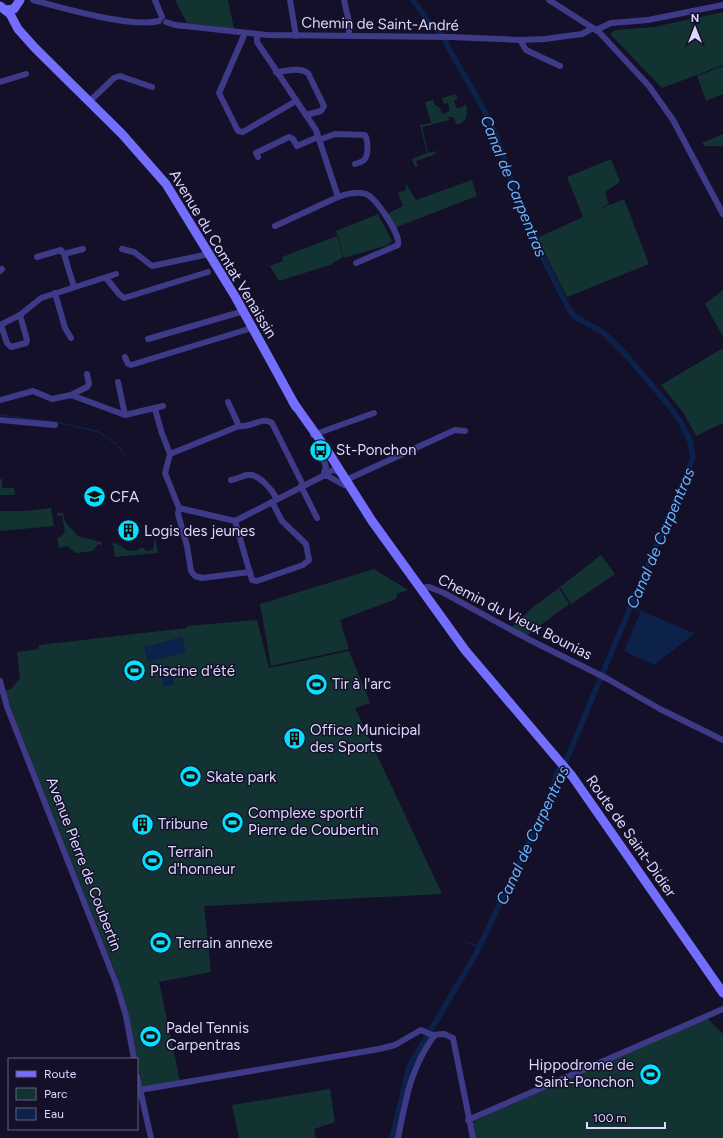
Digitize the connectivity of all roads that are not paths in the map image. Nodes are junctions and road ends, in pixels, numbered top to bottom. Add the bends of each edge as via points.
1 (33, 0) edge
2 (155, 0) edge
3 (290, 0) edge
4 (344, 0) edge
5 (549, 0) edge
6 (20, 3) edge
7 (723, 5) edge
8 (2, 8) edge
9 (162, 20) junction
10 (17, 26) junction
11 (595, 29) junction
12 (245, 33) junction
13 (257, 35) junction
14 (296, 36) junction
15 (349, 36) junction
16 (520, 40) junction
17 (560, 66) dead end
18 (276, 72) junction
19 (26, 74) dead end
20 (0, 82) edge
21 (152, 87) dead end
22 (90, 101) junction
23 (296, 101) junction
24 (306, 115) junction
25 (319, 139) junction
26 (258, 157) dead end
27 (355, 164) dead end
28 (338, 197) junction
29 (723, 214) edge
30 (275, 226) dead end
31 (83, 249) dead end
32 (122, 249) dead end
33 (64, 254) junction
34 (209, 254) junction
35 (37, 257) dead end
36 (356, 263) dead end
37 (208, 272) dead end
38 (116, 274) dead end
39 (106, 278) junction
40 (74, 287) junction
41 (55, 293) junction
42 (244, 312) junction
43 (20, 315) junction
44 (0, 325) edge
45 (252, 328) junction
46 (72, 338) dead end
47 (148, 339) dead end
48 (124, 357) dead end
49 (87, 374) dead end
50 (118, 382) dead end
51 (71, 395) junction
52 (0, 400) edge
53 (228, 402) dead end
54 (163, 406) dead end
55 (155, 408) junction
56 (374, 413) dead end
57 (125, 415) junction
58 (0, 420) edge
59 (55, 425) dead end
60 (239, 426) junction
61 (465, 431) dead end
62 (314, 434) junction
63 (170, 454) junction
64 (331, 456) junction
65 (327, 474) junction
66 (231, 480) dead end
67 (344, 480) junction
68 (302, 486) junction
69 (274, 500) junction
70 (179, 508) junction
71 (317, 518) dead end
72 (235, 521) junction
73 (250, 572) junction
74 (420, 588) junction
75 (0, 681) edge
76 (723, 740) edge
77 (723, 993) edge
78 (723, 1009) edge
79 (433, 1035) junction
80 (134, 1058) edge
81 (138, 1081) edge
82 (140, 1090) junction
83 (468, 1120) junction
84 (151, 1138) edge
85 (398, 1138) edge
86 (472, 1138) edge

1 - 9 street, Chemin de Saint-André via 99,16 148,22
2 - 9 street
3 - 14 street
4 - 15 street via 350,22
5 - 11 street
6 - 8 main road via 11,10
6 - 10 main road
7 - 11 street, Chemin de Saint-André via 648,20 620,21
8 - 10 main road, Avenue du Comtat Venaissin via 10,14
9 - 12 street, Chemin de Saint-André via 175,25
10 - 22 main road, Avenue du Comtat Venaissin via 50,64
11 - 16 street, Chemin de Saint-André via 582,34
11 - 29 street via 629,63 661,101
12 - 13 street, Chemin de Saint-André
12 - 23 street via 219,93 238,131 243,132
13 - 14 street, Chemin de Saint-André
13 - 18 street via 257,42
14 - 15 street, Chemin de Saint-André
15 - 16 street, Chemin de Saint-André
16 - 17 street via 526,50
18 - 23 street
18 - 24 street via 296,69 308,73 324,106 320,111
19 - 20 street
21 - 22 street via 120,76 114,78
22 - 34 main road, Avenue du Comtat Venaissin via 161,177
23 - 24 street
24 - 25 street
25 - 26 street via 297,146 289,137 256,152
25 - 27 street via 335,134 365,135 366,155 364,160
25 - 28 street
28 - 30 street
28 - 36 street via 357,193 370,196 384,212 399,242 391,250
31 - 33 street
32 - 34 street via 134,252 152,266
33 - 35 street via 61,250
33 - 40 street
34 - 42 main road, Avenue du Comtat Venaissin
37 - 39 street via 124,298
38 - 39 street
39 - 40 street
40 - 41 street
41 - 43 street via 34,302
41 - 46 street via 65,328
42 - 45 main road, Avenue du Comtat Venaissin
42 - 47 street
43 - 44 street
43 - 44 street via 26,343 11,347
45 - 48 street via 131,365
45 - 62 main road, Avenue du Comtat Venaissin
49 - 51 street via 88,387
50 - 57 street
51 - 52 street via 52,399 34,391
51 - 57 street
53 - 60 street
54 - 55 street
55 - 57 street
55 - 63 street
56 - 62 street
58 - 59 street
60 - 63 street
60 - 68 street via 246,427 264,420 272,423
61 - 67 street via 455,430
62 - 64 main road, Avenue du Comtat Venaissin
62 - 65 main road, Avenue du Comtat Venaissin
63 - 70 street via 165,473
64 - 65 street
64 - 67 main road, Avenue du Comtat Venaissin
65 - 67 main road, Avenue du Comtat Venaissin
65 - 68 street
66 - 69 street via 248,475 254,476 271,489
67 - 74 main road, Avenue du Comtat Venaissin
68 - 69 street
68 - 71 street
69 - 72 street
69 - 73 street via 282,521 306,544 309,560 303,565 257,581 252,580
70 - 72 street
70 - 73 street via 178,514 190,565 195,576 202,578
72 - 73 street
74 - 76 street, Chemin du Vieux Bounias via 429,587 444,593
74 - 77 main road, Route de Saint-Didier via 479,668 562,764 620,843
75 - 80 street, Avenue Pierre de Coubertin via 7,707 116,983 126,1016
78 - 83 street
79 - 82 street via 421,1030 395,1045 379,1049
79 - 83 street via 444,1034 452,1038
79 - 85 street via 410,1079
81 - 82 street
82 - 84 street
83 - 86 street

